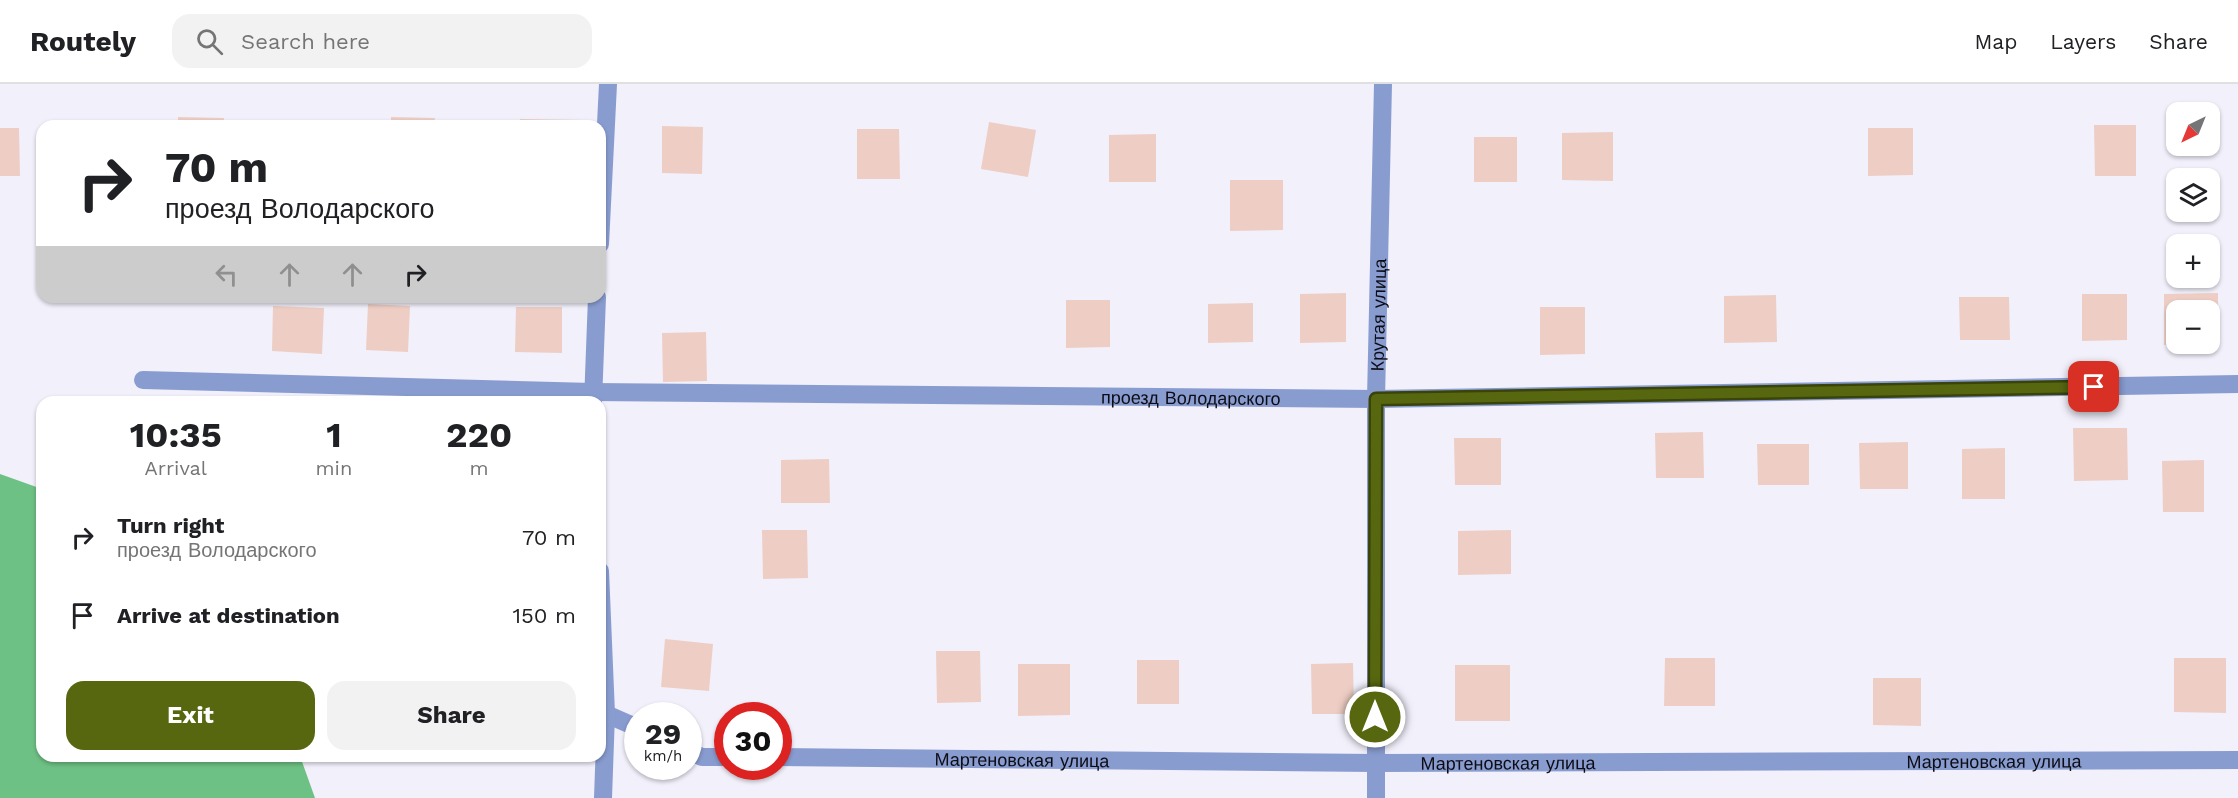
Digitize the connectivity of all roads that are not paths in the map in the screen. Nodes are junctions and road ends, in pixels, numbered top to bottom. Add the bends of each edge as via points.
1 (608, 84) edge
2 (1383, 84) edge
3 (606, 124) edge
4 (597, 303) edge
5 (143, 380) dead end
6 (2238, 384) edge
7 (567, 396) edge
8 (593, 396) edge
9 (606, 397) edge
10 (1376, 399) junction
11 (606, 714) edge
12 (624, 722) edge
13 (792, 757) edge
14 (2238, 760) edge
15 (604, 762) edge
16 (1375, 763) junction
17 (603, 798) edge
18 (1376, 798) edge

1 - 3 street
2 - 10 street, Крутая улица
4 - 8 street
5 - 7 street, проезд Володарского
6 - 10 street, проезд Володарского
9 - 10 street, проезд Володарского
10 - 16 street, Крутая улица
11 - 12 street
13 - 16 street, Мартеновская улица
14 - 16 street, Мартеновская улица
15 - 17 street
16 - 18 street, Крутая улица

